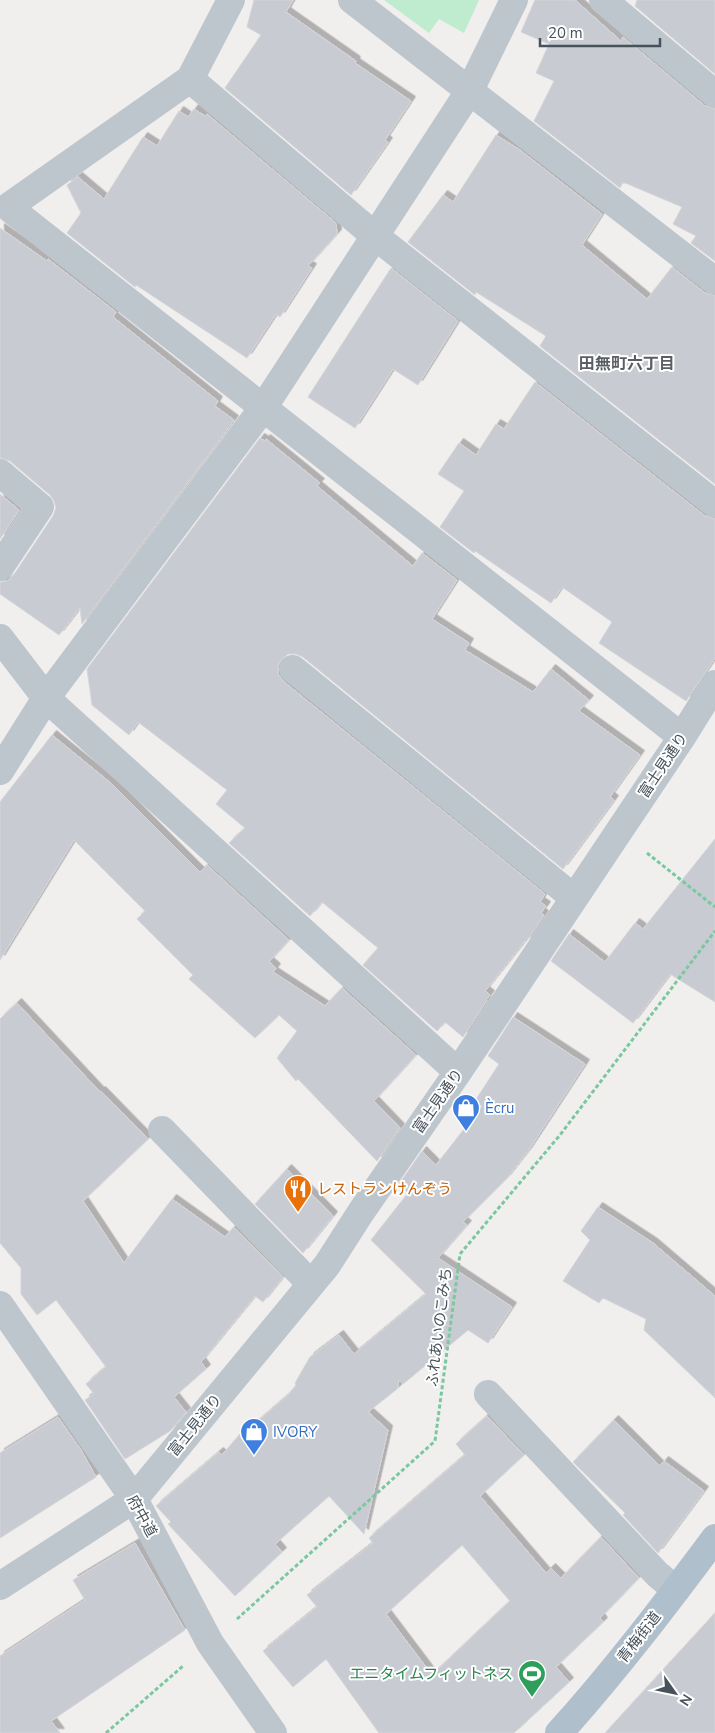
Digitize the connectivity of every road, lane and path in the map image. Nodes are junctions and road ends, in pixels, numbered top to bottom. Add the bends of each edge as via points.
1 (231, 0) edge
2 (352, 0) edge
3 (514, 0) edge
4 (603, 0) edge
5 (190, 79) junction
6 (470, 90) junction
7 (715, 94) edge
8 (375, 236) junction
9 (715, 281) edge
10 (263, 408) junction
11 (0, 473) edge
12 (715, 504) edge
13 (0, 567) edge
14 (0, 638) edge
15 (293, 669) dead end
16 (715, 684) edge
17 (46, 698) junction
18 (682, 738) junction
19 (0, 770) edge
20 (619, 831) junction
21 (574, 898) junction
22 (715, 907) edge
23 (715, 931) edge
24 (458, 1072) junction
25 (162, 1130) dead end
26 (310, 1284) junction
27 (0, 1305) edge
28 (488, 1394) dead end
29 (134, 1499) junction
30 (715, 1538) edge
31 (0, 1586) edge
32 (676, 1590) junction
33 (232, 1623) dead end
34 (186, 1663) dead end
35 (106, 1733) edge
36 (273, 1733) edge
37 (559, 1733) edge

1 - 5 street
2 - 6 street
3 - 6 street
4 - 7 street
5 - 8 street
5 - 10 street via 8,207
6 - 8 street
6 - 9 street
8 - 10 street
8 - 12 street
10 - 17 street
10 - 18 street
11 - 13 street via 40,508
14 - 17 street
15 - 21 street
16 - 18 street, 富士見通り
17 - 19 street
17 - 24 street
18 - 20 street, 富士見通り
20 - 21 street, 富士見通り
20 - 22 path
21 - 24 street, 富士見通り
23 - 33 path, ふれあいのこみち via 560,1135 460,1254 435,1441
24 - 26 street, 富士見通り via 327,1265
25 - 26 street
26 - 29 street, 富士見通り
27 - 29 street, 府中道
28 - 32 street via 657,1574
29 - 31 street, 富士見通り
29 - 36 street, 府中道 via 210,1643
30 - 32 main road, 青梅街道
32 - 37 main road, 青梅街道 via 593,1696
34 - 35 path

